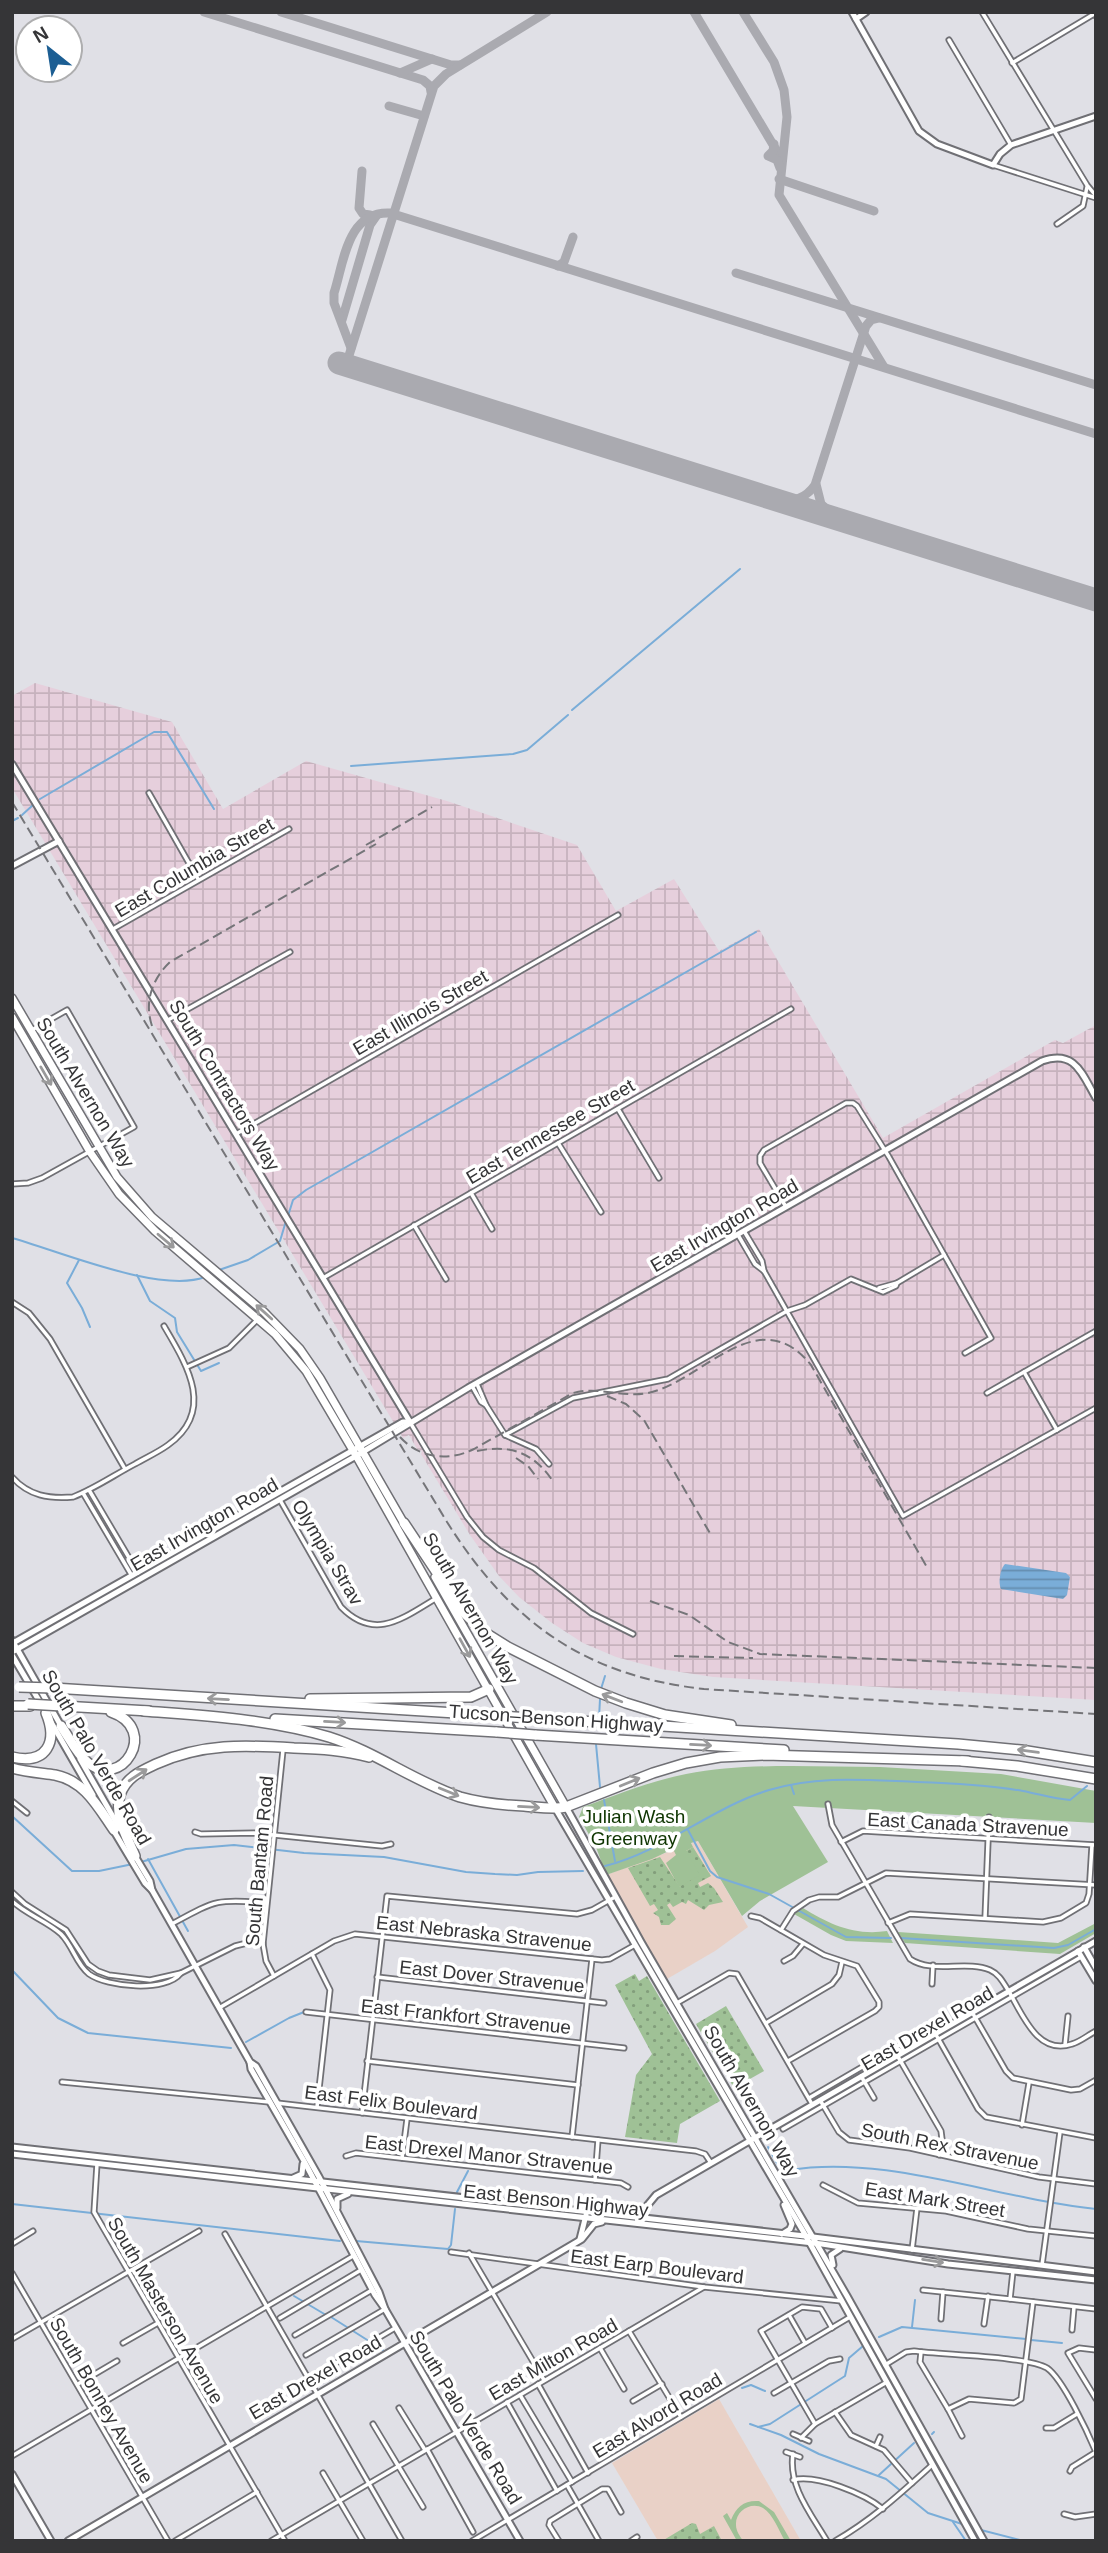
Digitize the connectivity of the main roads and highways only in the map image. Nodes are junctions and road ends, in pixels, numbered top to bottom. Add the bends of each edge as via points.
1 (852, 12) edge
2 (866, 12) edge
3 (856, 19) junction
4 (1096, 116) edge
5 (12, 764) edge
6 (59, 841) junction
7 (12, 866) edge
8 (12, 998) edge
9 (12, 1017) edge
10 (1096, 1098) edge
11 (400, 1406) junction
12 (410, 1422) junction
13 (397, 1425) junction
14 (358, 1451) junction
15 (404, 1523) junction
16 (136, 1577) junction
17 (13, 1647) edge
18 (15, 1687) edge
19 (489, 1689) junction
20 (257, 1701) junction
21 (12, 1705) edge
22 (74, 1707) junction
23 (144, 1711) junction
24 (46, 1713) junction
25 (61, 1726) junction
26 (799, 1734) junction
27 (12, 1757) edge
28 (968, 1761) junction
29 (1096, 1762) edge
30 (12, 1768) edge
31 (400, 1768) junction
32 (1096, 1779) edge
33 (566, 1807) junction
34 (555, 1808) junction
35 (114, 1830) junction
36 (133, 1857) junction
37 (612, 1898) junction
38 (1096, 1941) edge
39 (1083, 1952) junction
40 (1096, 1968) edge
41 (1096, 1980) edge
42 (250, 2062) junction
43 (753, 2138) junction
44 (12, 2147) edge
45 (12, 2154) edge
46 (301, 2157) junction
47 (97, 2161) junction
48 (767, 2171) junction
49 (192, 2172) junction
50 (288, 2179) junction
51 (314, 2182) junction
52 (322, 2182) junction
53 (318, 2189) junction
54 (326, 2190) junction
55 (357, 2193) junction
56 (648, 2206) junction
57 (337, 2211) junction
58 (587, 2215) junction
59 (635, 2217) junction
60 (652, 2219) junction
61 (605, 2221) junction
62 (718, 2227) junction
63 (715, 2233) junction
64 (781, 2234) junction
65 (805, 2236) junction
66 (813, 2237) junction
67 (578, 2242) junction
68 (809, 2243) junction
69 (817, 2244) junction
70 (844, 2248) junction
71 (1096, 2272) edge
72 (1096, 2280) edge
73 (846, 2300) junction
74 (385, 2309) junction
75 (853, 2315) junction
76 (404, 2343) junction
77 (12, 2474) edge
78 (51, 2541) edge
79 (68, 2541) edge
80 (520, 2541) edge
81 (975, 2541) edge
82 (984, 2541) edge

1 - 3 main road
2 - 3 main road
3 - 4 main road via 919,131 933,142 993,165 1011,145
5 - 6 main road, South Contractors Way
6 - 7 main road
6 - 11 main road, South Contractors Way
14 -> 8 main road, South Alvernon Way via 320,1378 293,1341 144,1209 117,1177
9 -> 14 main road, South Alvernon Way via 112,1185 137,1214 283,1343
10 - 12 main road, East Irvington Road via 1068,1059 1042,1061
11 - 12 main road, South Contractors Way
11 - 13 main road via 402,1416
12 - 13 main road, East Irvington Road
12 - 14 main road, East Irvington Road
13 - 14 main road, East Irvington Road
14 - 15 main road, South Alvernon Way
14 - 16 main road, East Irvington Road
14 - 16 main road, East Irvington Road via 276,1493
14 -> 19 main road, South Alvernon Way
26 -> 15 highway via 639,1708 596,1692 508,1647 463,1612
15 - 33 main road, South Alvernon Way
16 - 17 main road, East Irvington Road
17 - 24 main road, South Palo Verde Road
17 - 25 main road, South Palo Verde Road
20 -> 18 highway, Tucson–Benson Highway, bridge
19 - 20 highway via 471,1697
19 - 34 main road, South Alvernon Way
20 - 26 highway, Tucson–Benson Highway, bridge
21 - 22 highway, Tucson–Benson Highway, bridge
22 - 23 highway, Tucson–Benson Highway
22 - 25 highway via 125,1719 134,1736 129,1758 114,1769 95,1767
23 -> 28 highway, Tucson–Benson Highway, bridge
23 - 31 highway via 283,1725 344,1742
24 - 27 highway via 52,1734 47,1749 33,1758
24 - 35 main road, South Palo Verde Road
25 - 36 main road, South Palo Verde Road
29 -> 26 highway, Tucson–Benson Highway via 991,1746
28 - 32 highway, Tucson–Benson Highway
33 -> 28 highway via 667,1769 728,1756
30 - 35 highway via 76,1783
31 -> 34 highway via 466,1798
36 -> 31 highway via 118,1808 123,1788 135,1775 176,1756 235,1745 283,1747 347,1752
33 - 34 highway
33 - 37 main road, South Alvernon Way
34 - 37 main road, South Alvernon Way
35 - 36 main road, South Palo Verde Road
36 - 42 main road, South Palo Verde Road
37 - 43 main road, South Alvernon Way
37 - 43 main road, South Alvernon Way via 635,1945
38 - 39 main road, East Drexel Road
39 - 40 main road
39 - 41 main road
39 - 43 main road, East Drexel Road via 937,2037 925,2039 821,2103 811,2101
42 - 46 main road, South Palo Verde Road
42 - 52 main road, South Palo Verde Road
43 - 48 main road, South Alvernon Way
43 - 56 main road, East Drexel Road via 656,2195
43 - 66 main road, South Alvernon Way
44 - 47 main road, East Benson Highway
45 - 47 main road, East Benson Highway
46 - 50 main road via 302,2174
46 - 51 main road, South Palo Verde Road
47 - 49 main road, East Benson Highway
48 - 64 main road via 792,2222
48 - 65 main road, South Alvernon Way
49 - 50 main road, East Benson Highway
49 - 53 main road, East Benson Highway
50 - 51 main road, East Benson Highway
51 - 52 main road, East Benson Highway
51 - 53 main road, South Palo Verde Road
52 - 54 main road, South Palo Verde Road
52 - 58 main road, East Benson Highway
53 - 54 main road, East Benson Highway
53 - 74 main road, South Palo Verde Road
54 - 55 main road, East Benson Highway
54 - 57 main road, South Palo Verde Road
55 - 57 main road via 340,2196
55 - 58 main road, East Benson Highway
56 - 59 main road, East Drexel Road via 643,2215
56 - 60 main road
57 - 74 main road, South Palo Verde Road
58 - 59 main road, East Benson Highway
58 - 61 main road, East Benson Highway
58 - 67 main road
59 - 60 main road, East Benson Highway
60 - 62 main road, East Benson Highway
61 - 63 main road, East Benson Highway
61 - 67 main road, East Drexel Road via 594,2224
62 - 63 main road via 722,2229
62 - 64 main road, East Benson Highway
63 - 68 main road, East Benson Highway
64 - 65 main road, East Benson Highway
65 - 66 main road, East Benson Highway
65 - 68 main road, South Alvernon Way
66 - 69 main road, South Alvernon Way
66 - 71 main road, East Benson Highway
67 - 76 main road, East Drexel Road
68 - 69 main road, East Benson Highway
68 - 73 main road, South Alvernon Way
69 - 70 main road, East Benson Highway
69 - 73 main road, South Alvernon Way
70 -> 72 main road, East Benson Highway
70 - 73 main road via 831,2258
73 - 75 main road, South Alvernon Way
74 - 76 main road, South Palo Verde Road
75 - 81 main road, South Alvernon Way
75 - 82 main road, South Alvernon Way
76 - 79 main road, East Drexel Road
76 - 80 main road, South Palo Verde Road
77 - 78 main road

